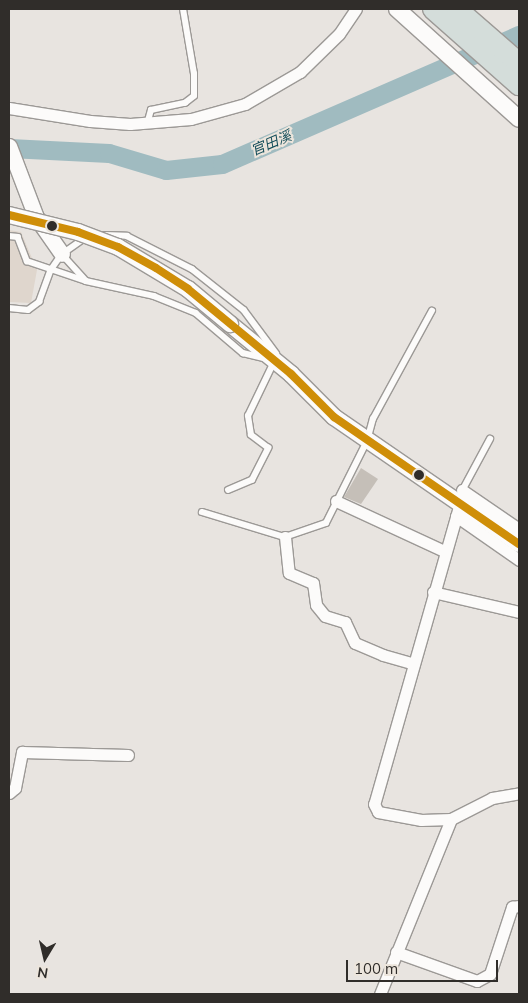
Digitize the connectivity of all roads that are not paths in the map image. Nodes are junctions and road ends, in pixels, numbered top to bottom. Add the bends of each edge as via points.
1 (184, 9) edge
2 (356, 9) edge
3 (397, 9) edge
4 (433, 9) edge
5 (458, 9) edge
6 (519, 63) edge
7 (519, 85) edge
8 (9, 108) edge
9 (519, 119) edge
10 (148, 121) junction
11 (9, 146) edge
12 (9, 215) edge
13 (9, 236) edge
14 (62, 254) junction
15 (50, 271) junction
16 (86, 281) junction
17 (9, 308) edge
18 (432, 311) dead end
19 (274, 361) junction
20 (291, 374) junction
21 (490, 439) dead end
22 (367, 441) junction
23 (228, 490) dead end
24 (336, 501) junction
25 (460, 503) junction
26 (202, 512) dead end
27 (519, 530) edge
28 (284, 538) junction
29 (519, 544) edge
30 (444, 551) junction
31 (519, 560) edge
32 (433, 592) junction
33 (519, 612) edge
34 (414, 664) junction
35 (128, 755) dead end
36 (9, 793) edge
37 (519, 793) edge
38 (451, 819) junction
39 (519, 906) edge
40 (396, 952) junction
41 (380, 994) edge

1 - 10 lane via 194,74 194,96 185,103 151,110
2 - 10 street via 339,34 300,72 245,104 191,119
3 - 9 main road
4 - 7 highway
5 - 6 highway
8 - 10 street via 90,121 130,124
11 - 14 street via 36,217
12 - 19 main road, bridge via 78,232 118,247 188,289
13 - 15 lane via 18,237 27,261
14 - 15 lane
14 - 16 lane
14 - 20 lane via 82,239 98,235 127,236 192,269 244,310
15 - 16 lane
15 - 17 lane via 39,302 28,310
16 - 19 lane via 154,296 196,313 243,353
18 - 22 lane via 373,419
19 - 20 main road
19 - 23 lane via 248,416 251,435 268,448 252,480
20 - 22 main road via 308,394
21 - 25 lane
22 - 24 lane
22 - 25 main road
24 - 28 lane via 326,523
24 - 30 street
25 - 27 street
25 - 29 main road
25 - 30 street
25 - 31 street
26 - 28 lane
28 - 34 street via 290,573 313,583 316,604 325,616 345,622 355,643
30 - 32 street
32 - 33 street
32 - 34 street
34 - 38 street via 374,804 378,812 421,820
35 - 36 street via 22,752 15,788
37 - 38 street via 492,798
38 - 40 street
39 - 40 street via 512,907 490,974 477,981
40 - 41 street

